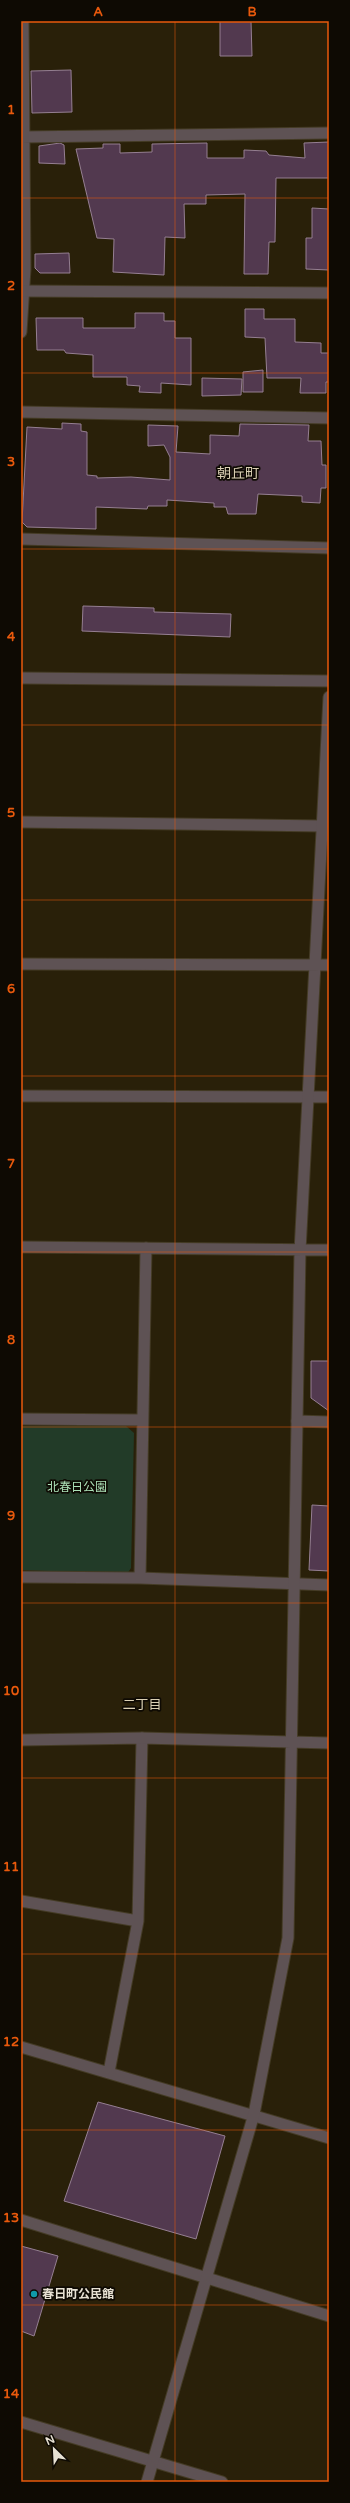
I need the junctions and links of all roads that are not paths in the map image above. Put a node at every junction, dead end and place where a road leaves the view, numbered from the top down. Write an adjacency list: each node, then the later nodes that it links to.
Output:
1 (24, 21): 3 (street)
2 (329, 133): 3 (street)
3 (22, 137): 4 (street)
4 (22, 291): 5 (street); 6 (street)
5 (329, 293)
6 (21, 332)
7 (21, 412): 8 (street)
8 (329, 418)
9 (21, 539): 10 (street)
10 (329, 548)
11 (21, 678): 12 (street)
12 (329, 681)
13 (329, 697): 14 (street)
14 (327, 770): 16 (street)
15 (21, 822): 16 (street)
16 (322, 826): 18 (street)
17 (21, 964): 18 (street)
18 (315, 965): 19 (street); 21 (street)
19 (329, 965)
20 (21, 1096): 21 (street)
21 (308, 1097): 22 (street); 26 (street)
22 (329, 1097)
23 (21, 1248): 24 (street)
24 (146, 1248): 26 (street); 28 (street)
25 (329, 1250): 26 (street)
26 (300, 1251): 29 (street)
27 (21, 1419): 28 (street)
28 (141, 1420): 32 (street)
29 (297, 1421): 30 (street); 33 (street)
30 (329, 1422)
31 (21, 1577): 32 (street)
32 (140, 1578): 33 (street)
33 (293, 1583): 34 (street); 37 (street)
34 (329, 1585)
35 (142, 1738): 36 (street); 37 (street); 40 (street)
36 (21, 1740)
37 (291, 1742): 38 (street); 43 (street)
38 (329, 1743)
39 (21, 1901): 40 (street)
40 (138, 1921): 42 (street)
41 (21, 2047): 42 (street)
42 (109, 2072): 43 (street)
43 (254, 2114): 44 (street); 46 (street)
44 (329, 2138)
45 (21, 2220): 46 (street)
46 (207, 2278): 47 (street); 49 (street)
47 (329, 2316)
48 (21, 2422): 49 (street)
49 (154, 2462): 50 (street); 51 (street)
50 (147, 2482)
51 (222, 2482)

